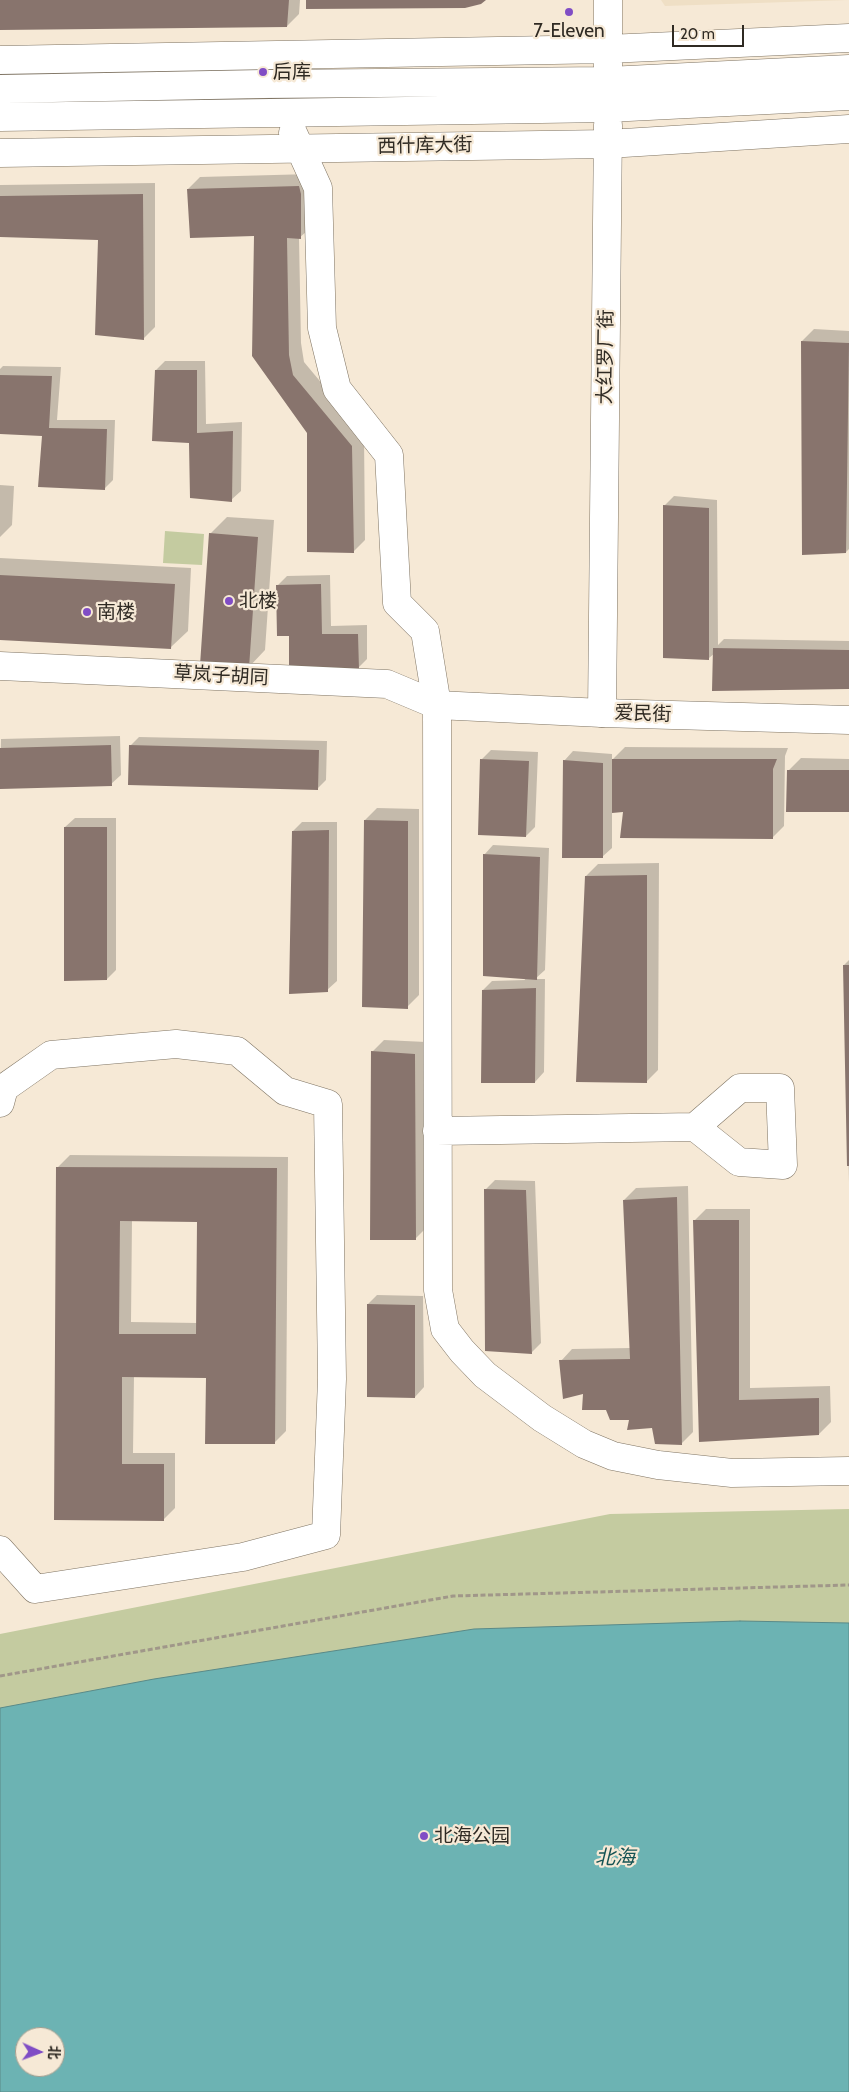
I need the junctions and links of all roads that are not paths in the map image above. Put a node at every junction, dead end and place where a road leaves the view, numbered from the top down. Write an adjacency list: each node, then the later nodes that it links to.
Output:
1 (608, 0): 3 (street, 大红罗厂街)
2 (849, 38): 3 (street)
3 (608, 49): 4 (street); 6 (street, 大红罗厂街)
4 (0, 60)
5 (849, 69): 6 (street)
6 (608, 81): 7 (street); 9 (street, 大红罗厂街)
7 (0, 89)
8 (849, 96): 9 (street, 西什库大街)
9 (608, 108): 10 (street, 西什库大街); 13 (street, 大红罗厂街)
10 (285, 113): 11 (street, 西什库大街); 14 (street)
11 (0, 117)
12 (849, 129): 13 (street, 西什库大街)
13 (608, 144): 14 (street, 西什库大街); 18 (street, 大红罗厂街)
14 (300, 148): 15 (street, 西什库大街); 17 (street)
15 (0, 153)
16 (0, 666): 17 (street, 草岚子胡同)
17 (437, 705): 18 (street, 爱民街); 22 (street)
18 (602, 713): 19 (street, 爱民街)
19 (849, 720)
20 (0, 1102): 24 (street)
21 (695, 1127): 22 (street)
22 (437, 1131): 23 (street)
23 (849, 1470)
24 (0, 1550)

